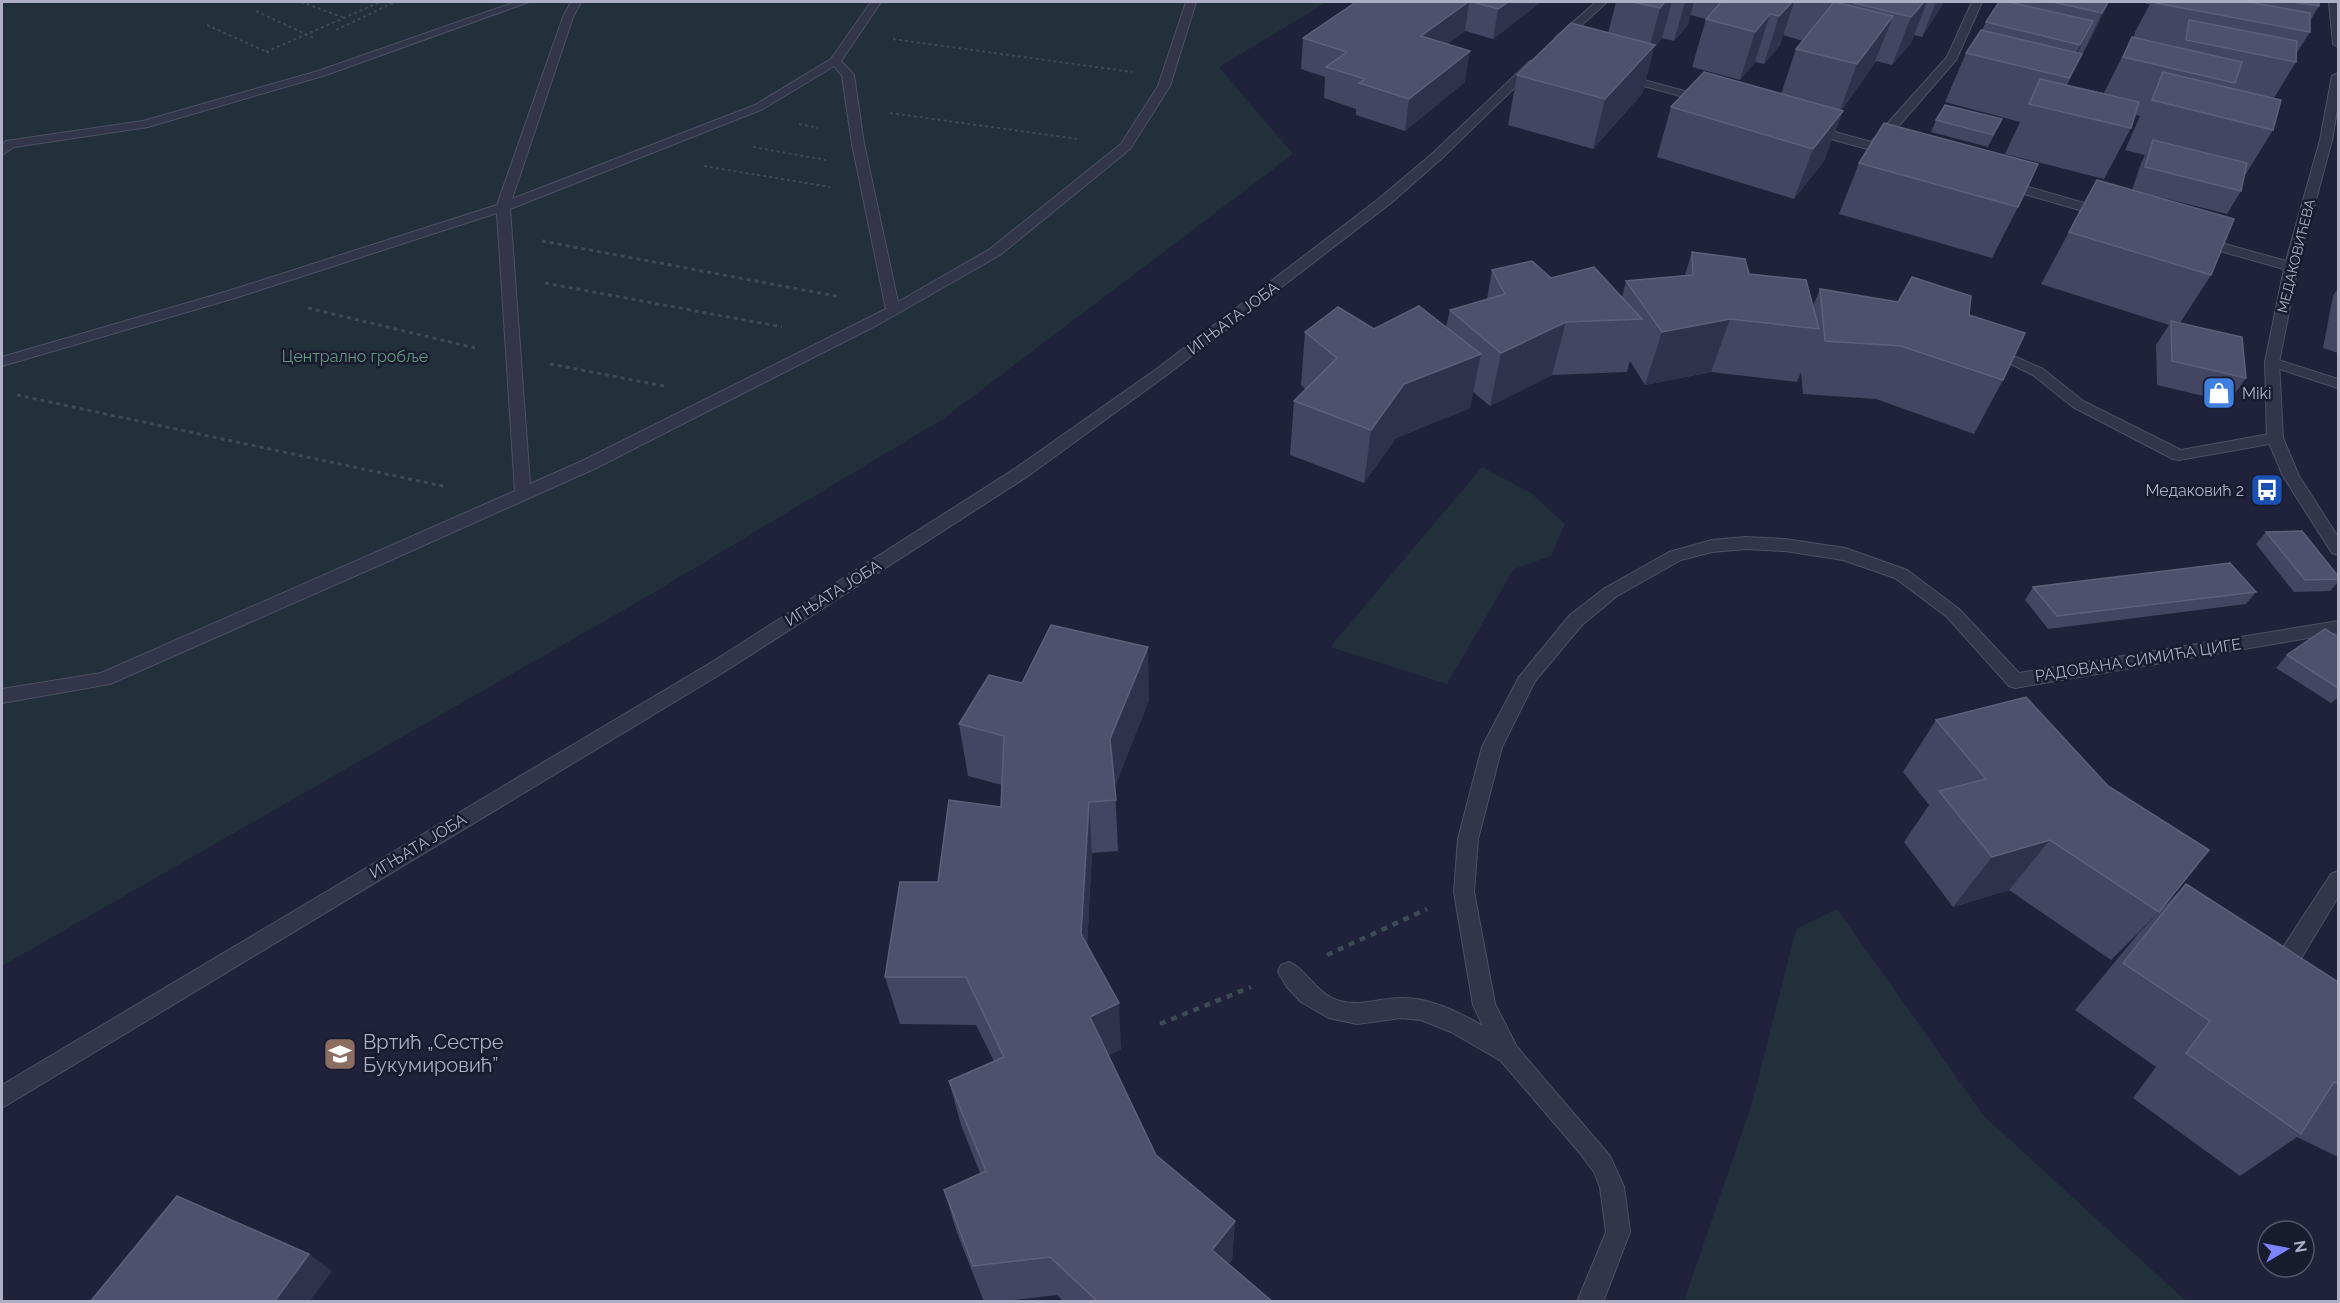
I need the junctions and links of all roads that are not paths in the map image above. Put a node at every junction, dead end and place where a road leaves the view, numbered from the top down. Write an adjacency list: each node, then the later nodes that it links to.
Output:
1 (524, 2): 15 (street)
2 (576, 2): 18 (street)
3 (876, 2): 9 (street)
4 (1191, 2): 22 (street)
5 (1602, 2): 38 (street, ИГЊАТА ЈОБА)
6 (1977, 2): 14 (street)
7 (2334, 2): 8 (street)
8 (2338, 44)
9 (834, 61): 18 (street); 22 (street)
10 (1611, 74): 12 (street)
11 (2338, 76): 21 (street, МЕДАКОВИЋЕВА)
12 (1714, 102)
13 (1794, 125): 14 (street)
14 (1874, 147): 16 (street)
15 (2, 151)
16 (1908, 157)
17 (1988, 180): 19 (street)
18 (503, 207): 24 (street); 28 (street)
19 (2125, 219)
20 (2182, 235): 21 (street)
21 (2291, 267): 25 (street, МЕДАКОВИЋЕВА)
22 (893, 308): 28 (street)
23 (2016, 361): 27 (street)
24 (2, 362)
25 (2272, 362): 26 (street); 27 (street, МЕДАКОВИЋЕВА)
26 (2338, 384)
27 (2275, 438): 29 (street)
28 (516, 497): 33 (street)
29 (2338, 549)
30 (2338, 627): 31 (street, РАДОВАНА СИМИЋА ЦИГЕ)
31 (2314, 631): 32 (street); 37 (street, РАДОВАНА СИМИЋА ЦИГЕ)
32 (2338, 646)
33 (2, 696)
34 (2338, 880): 35 (street)
35 (2292, 953)
36 (1289, 972): 37 (street, РАДОВАНА СИМИЋА ЦИГЕ)
37 (1509, 1054): 39 (street, РАДОВАНА СИМИЋА ЦИГЕ)
38 (2, 1097)
39 (1590, 1302)

